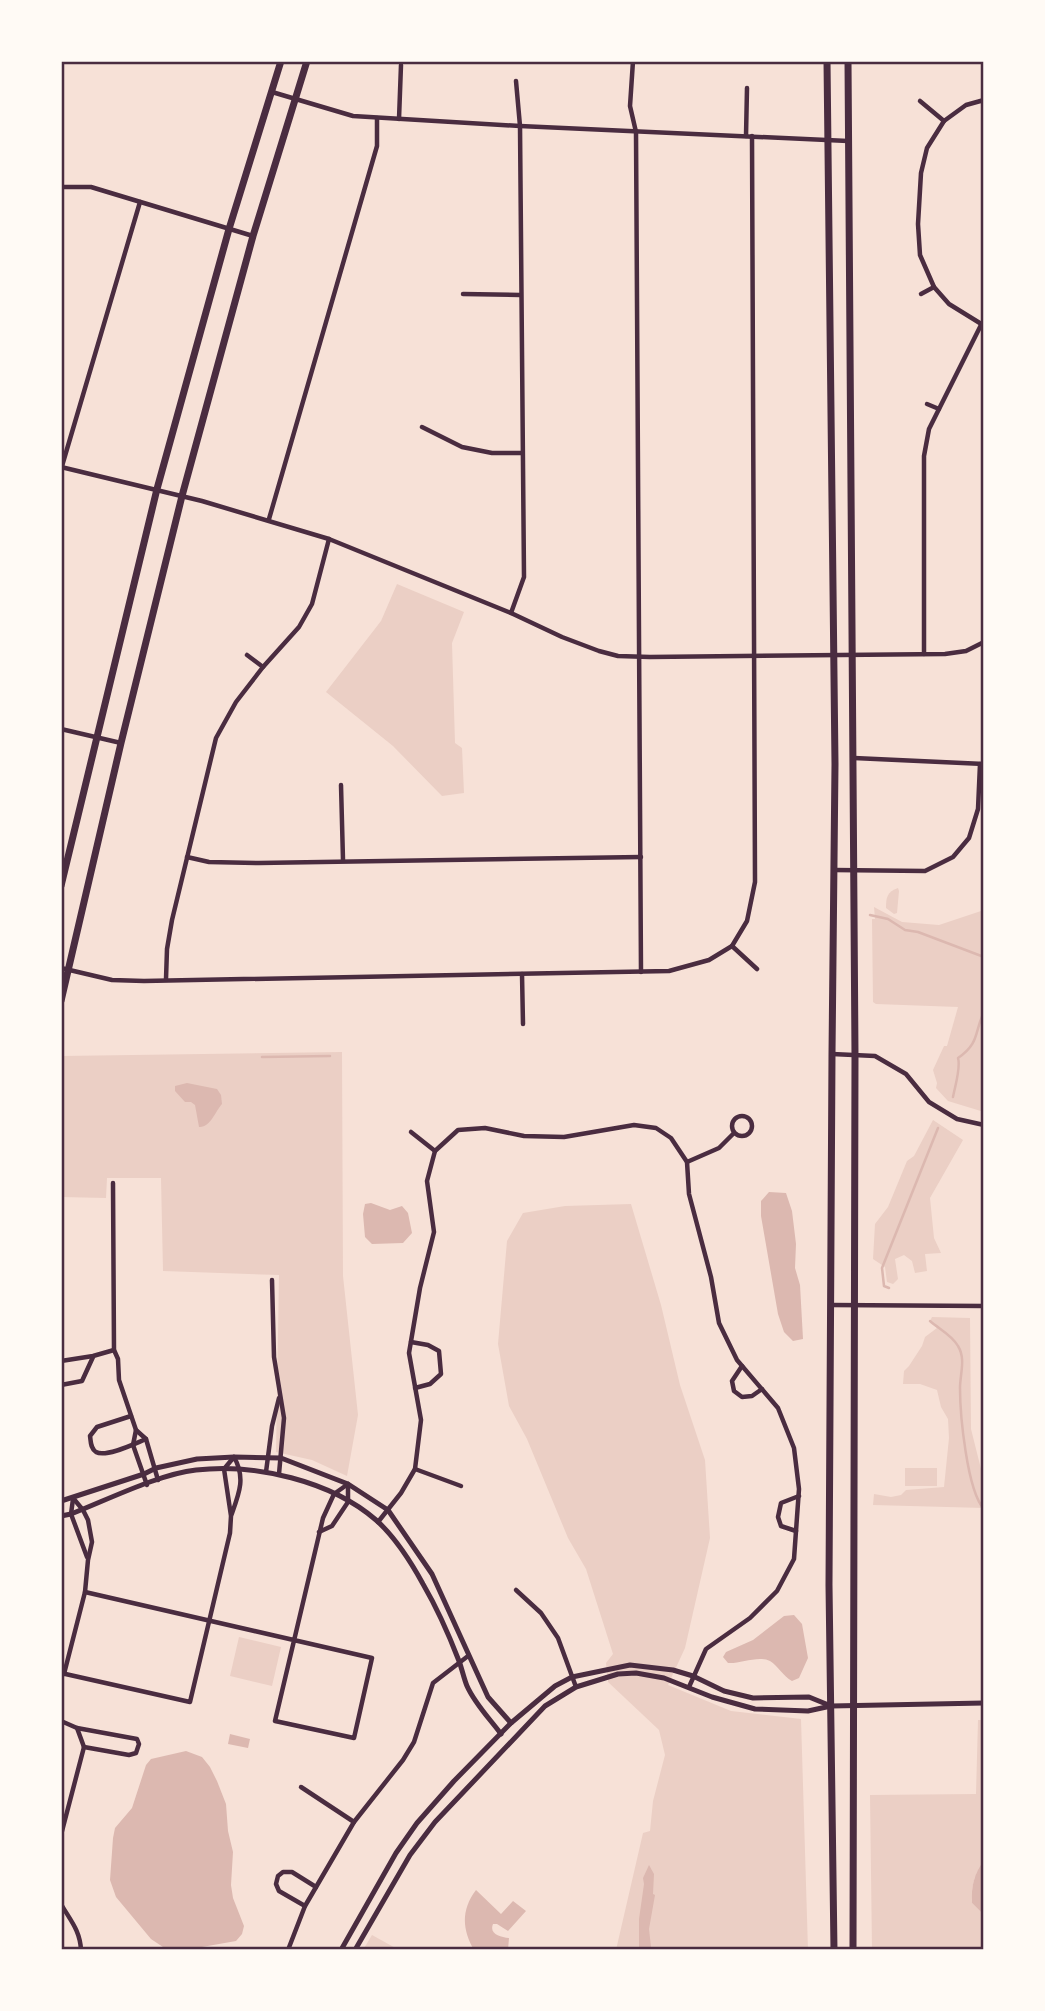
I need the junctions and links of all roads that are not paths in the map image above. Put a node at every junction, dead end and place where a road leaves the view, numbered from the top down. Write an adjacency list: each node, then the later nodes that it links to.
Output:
1 (281, 61): 9 (main road)
2 (307, 61): 10 (main road)
3 (633, 61): 17 (street)
4 (827, 61): 19 (main road)
5 (848, 61): 20 (main road)
6 (401, 65): 14 (street)
7 (516, 81): 16 (street)
8 (747, 88): 18 (street)
9 (272, 92): 10 (street); 23 (main road)
10 (295, 99): 13 (street); 24 (main road)
11 (984, 100): 15 (street)
12 (920, 101): 15 (street)
13 (377, 118): 14 (street); 37 (street)
14 (399, 119): 16 (street)
15 (944, 121): 25 (street)
16 (520, 126): 17 (street); 27 (street)
17 (636, 132): 18 (street); 45 (street)
18 (749, 136): 19 (street); 46 (street)
19 (829, 141): 20 (street); 43 (main road)
20 (849, 141): 44 (main road)
21 (61, 187): 22 (street)
22 (139, 202): 23 (street); 34 (street)
23 (229, 229): 24 (street); 35 (main road)
24 (253, 236): 36 (main road)
25 (934, 287): 28 (street); 29 (street)
26 (463, 294): 27 (street)
27 (520, 295): 33 (street)
28 (921, 295)
29 (982, 325): 31 (street)
30 (927, 404): 31 (street)
31 (939, 409): 41 (street)
32 (422, 428): 33 (street)
33 (522, 453): 39 (street)
34 (61, 467): 35 (street)
35 (157, 489): 36 (street); 49 (main road)
36 (182, 496): 37 (street); 50 (main road)
37 (268, 519): 38 (street)
38 (329, 539): 39 (street); 47 (street)
39 (511, 612): 45 (street)
40 (984, 642): 41 (street)
41 (924, 653): 44 (street)
42 (247, 655): 47 (street)
43 (834, 655): 44 (street); 46 (street); 57 (main road)
44 (852, 655): 51 (main road)
45 (640, 656): 46 (street); 55 (street)
46 (754, 657): 60 (street)
47 (263, 667): 54 (street)
48 (61, 729): 49 (street)
49 (97, 738): 50 (street); 59 (main road)
50 (121, 743): 61 (main road)
51 (854, 758): 52 (street); 58 (main road)
52 (982, 764): 58 (street)
53 (341, 785): 56 (street)
54 (187, 857): 56 (street); 65 (street)
55 (641, 857): 56 (street); 63 (street)
56 (343, 860)
57 (834, 870): 58 (street); 68 (main road)
58 (855, 870): 69 (main road)
59 (61, 886)
60 (732, 946): 62 (street); 63 (street)
61 (65, 969): 65 (street); 66 (main road)
62 (757, 969)
63 (641, 972): 64 (street)
64 (522, 974): 65 (street); 67 (street)
65 (166, 979)
66 (61, 1001)
67 (523, 1024)
68 (832, 1054): 69 (street); 77 (main road)
69 (855, 1055): 70 (street); 78 (main road)
70 (984, 1125)
71 (411, 1132): 73 (street)
72 (734, 1133): 72 (street); 74 (street)
73 (435, 1151): 74 (street); 80 (street)
74 (687, 1162): 84 (street)
75 (113, 1182): 81 (street)
76 (272, 1280): 88 (street)
77 (831, 1305): 78 (street); 134 (main road)
78 (855, 1305): 79 (street); 133 (main road)
79 (984, 1306)
80 (411, 1342): 86 (street); 86 (street)
81 (114, 1350): 82 (street); 89 (street)
82 (93, 1356): 83 (street); 85 (street)
83 (61, 1360)
84 (742, 1366): 87 (street); 87 (street)
85 (61, 1385)
86 (415, 1388): 98 (street)
87 (762, 1389): 108 (street)
88 (280, 1397): 94 (street); 95 (street)
89 (131, 1416): 90 (street); 92 (street)
90 (136, 1430): 91 (street); 92 (street)
91 (146, 1438): 92 (street); 96 (street)
92 (133, 1445): 101 (street)
93 (234, 1457): 94 (street); 96 (street); 97 (street); 99 (street)
94 (268, 1457): 95 (street); 100 (street)
95 (281, 1458): 102 (street); 104 (street)
96 (156, 1468): 101 (street); 103 (street)
97 (224, 1469): 99 (street); 103 (street); 116 (street)
98 (415, 1469): 106 (street); 113 (street)
99 (241, 1470): 100 (street); 116 (street)
100 (266, 1472): 102 (street)
101 (144, 1474): 105 (street); 109 (street)
102 (279, 1474): 107 (street)
103 (158, 1480): 105 (street)
104 (348, 1484): 107 (street); 111 (street); 113 (street)
105 (147, 1485): 112 (street)
106 (461, 1486)
107 (334, 1494): 111 (street); 119 (street)
108 (799, 1496): 118 (street); 118 (street)
109 (73, 1498): 110 (street); 112 (street); 114 (street)
110 (61, 1501)
111 (348, 1502): 117 (street); 119 (street)
112 (83, 1510): 114 (street); 120 (street)
113 (388, 1510): 117 (street); 125 (street)
114 (71, 1514): 115 (street); 120 (street)
115 (61, 1516)
116 (232, 1516): 123 (street)
117 (378, 1522): 126 (street)
118 (796, 1531): 128 (street)
119 (319, 1532): 124 (street)
120 (88, 1560): 122 (street)
121 (516, 1590): 129 (street)
122 (85, 1592): 123 (street); 127 (street)
123 (209, 1621): 124 (street); 127 (street)
124 (294, 1639): 124 (street)
125 (468, 1656): 126 (street); 136 (street)
126 (460, 1663): 138 (street); 141 (street)
127 (62, 1673)
128 (693, 1675): 129 (street); 131 (street); 134 (street)
129 (572, 1677): 130 (street); 136 (street)
130 (576, 1687): 131 (street); 149 (street)
131 (689, 1687): 134 (street)
132 (984, 1703): 133 (street)
133 (853, 1705): 134 (street); 151 (main road)
134 (831, 1706): 150 (main road)
135 (61, 1721): 137 (street)
136 (511, 1723): 138 (street)
137 (77, 1728): 139 (street); 139 (street)
138 (501, 1734): 148 (street)
139 (84, 1747): 142 (street)
140 (301, 1787): 141 (street)
141 (354, 1822): 143 (street)
142 (61, 1835)
143 (316, 1887): 145 (street); 145 (street)
144 (61, 1904): 146 (street)
145 (305, 1906): 147 (street)
146 (81, 1950)
147 (288, 1950)
148 (341, 1950)
149 (355, 1950)
150 (834, 1950)
151 (853, 1950)

